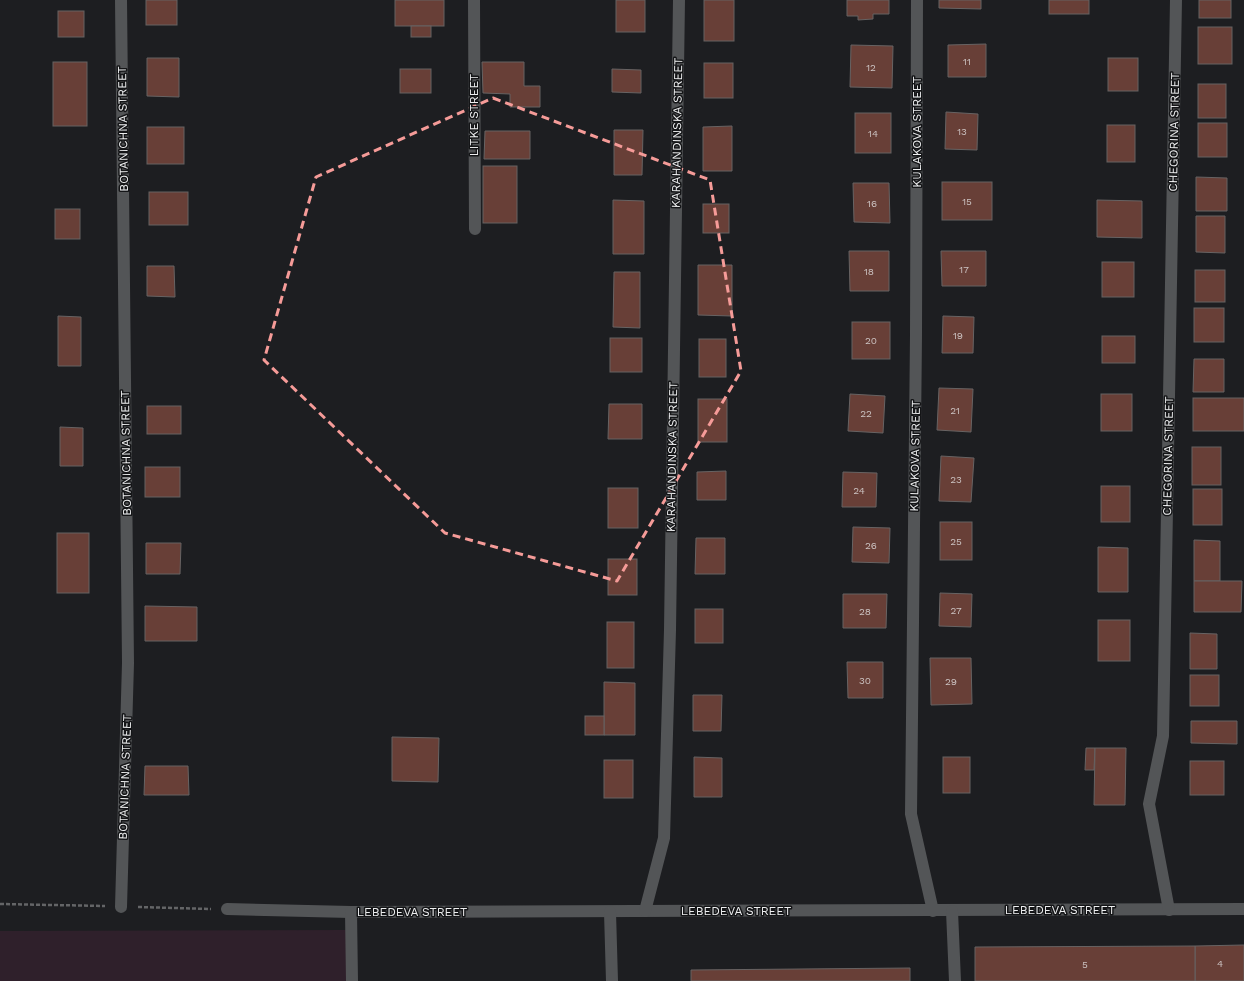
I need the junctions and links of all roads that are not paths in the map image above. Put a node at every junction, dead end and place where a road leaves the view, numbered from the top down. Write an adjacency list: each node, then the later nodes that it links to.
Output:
1 (121, 0): 7 (street, BOTANICHNA STREET)
2 (474, 0): 6 (street, LITKE STREET)
3 (679, 0): 15 (street, KARAHANDINSKA STREET)
4 (917, 0): 10 (street, KULAKOVA STREET)
5 (1176, 0): 11 (street, CHEGORINA STREET)
6 (475, 229)
7 (121, 907)
8 (227, 909): 13 (street, LEBEDEVA STREET)
9 (1244, 909): 11 (street, LEBEDEVA STREET)
10 (933, 910): 12 (street, LEBEDEVA STREET); 15 (street, LEBEDEVA STREET)
11 (1169, 910): 12 (street, LEBEDEVA STREET)
12 (952, 911): 18 (street)
13 (351, 912): 14 (street, LEBEDEVA STREET); 16 (street)
14 (610, 912): 15 (street, LEBEDEVA STREET); 17 (street)
15 (645, 912)
16 (352, 981)
17 (612, 981)
18 (955, 981)

